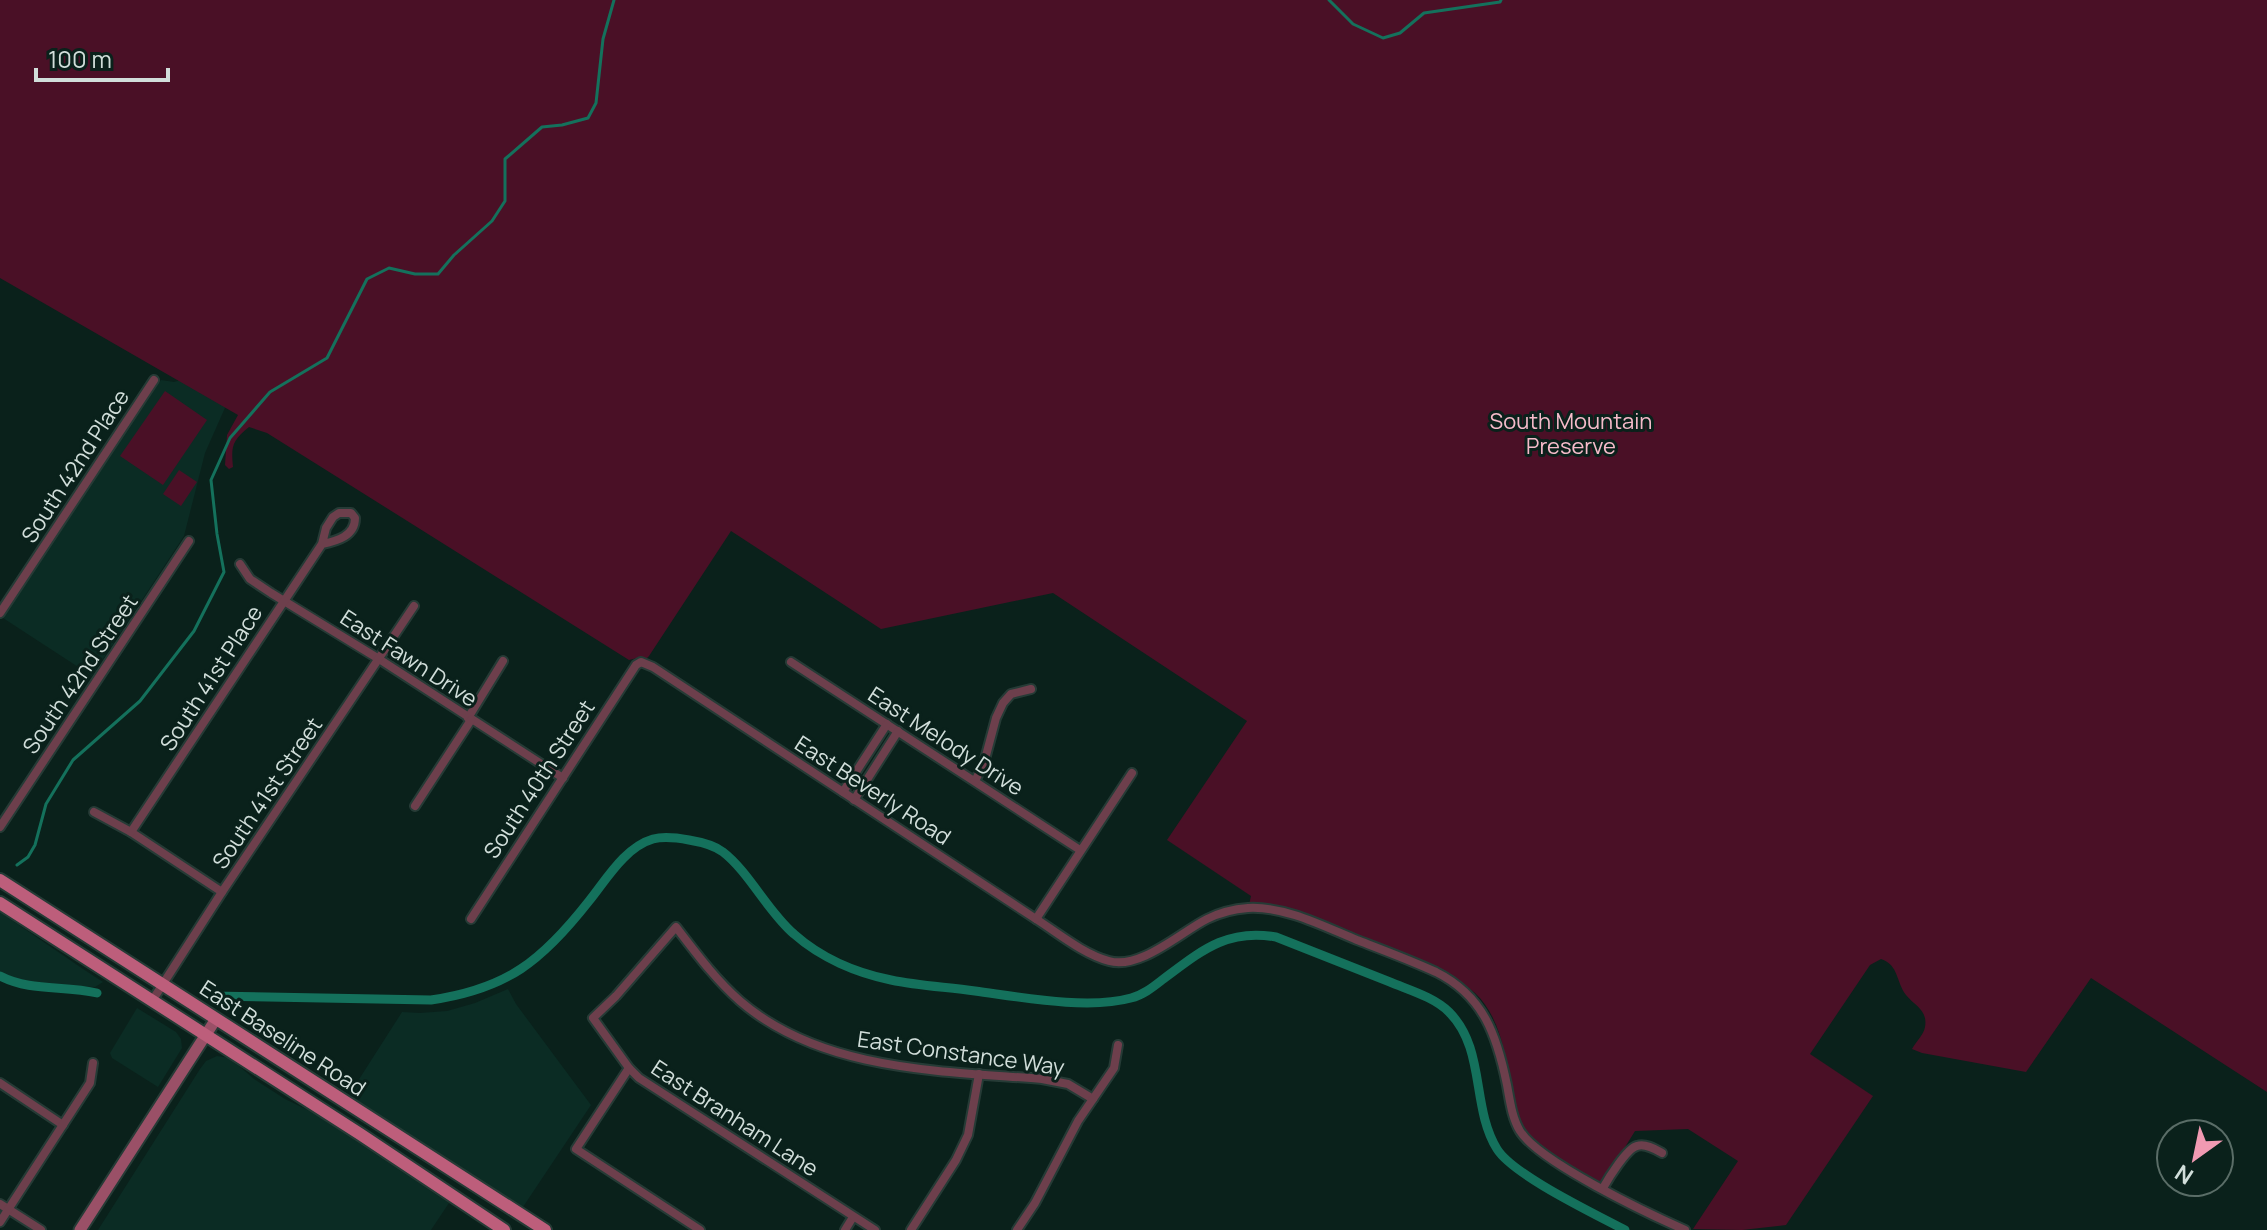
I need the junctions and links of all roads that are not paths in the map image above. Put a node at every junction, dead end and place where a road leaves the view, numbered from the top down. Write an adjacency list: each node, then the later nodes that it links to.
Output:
1 (154, 380): 7 (street, South 42nd Place)
2 (189, 541): 23 (street, South 42nd Street)
3 (322, 544): 3 (street, South 41st Place); 5 (street, South 41st Place)
4 (240, 564): 5 (street, East Fawn Drive)
5 (284, 601): 8 (street, East Fawn Drive); 24 (street, South 41st Place)
6 (414, 606): 8 (street, South 41st Street)
7 (0, 613)
8 (379, 659): 13 (street, East Fawn Drive); 27 (street, South 41st Street)
9 (503, 661): 13 (street)
10 (641, 662): 17 (street, South 40th Street); 19 (street, East Beverly Road)
11 (791, 662): 14 (street, East Melody Drive)
12 (1031, 689): 18 (street)
13 (470, 719): 17 (street, East Fawn Drive); 21 (street)
14 (887, 724): 15 (street, East Melody Drive); 19 (street)
15 (898, 731): 18 (street, East Melody Drive); 20 (street)
16 (1132, 773): 25 (street)
17 (563, 778): 29 (street, South 40th Street)
18 (975, 781): 25 (street, East Melody Drive)
19 (843, 792): 20 (street, East Beverly Road)
20 (854, 800): 30 (street, East Beverly Road)
21 (415, 806)
22 (94, 812): 24 (street)
23 (0, 827)
24 (131, 832): 27 (street)
25 (1080, 850): 30 (street)
26 (0, 880): 32 (main road, East Baseline Road)
27 (222, 892): 32 (street, South 41st Street)
28 (0, 903): 33 (main road, East Baseline Road)
29 (471, 919)
30 (1036, 919): 46 (street, East Beverly Road)
31 (676, 927): 38 (street, East Branham Lane); 39 (street, East Constance Way)
32 (162, 985): 33 (street, South 41st Street); 34 (main road, East Baseline Road)
33 (152, 1001): 35 (main road, East Baseline Road)
34 (216, 1019): 35 (main road); 42 (main road, East Baseline Road)
35 (206, 1035): 44 (main road, East Baseline Road); 51 (main road)
36 (1118, 1045): 41 (street)
37 (93, 1063): 43 (street)
38 (629, 1068): 48 (street, East Branham Lane); 54 (street)
39 (979, 1074): 41 (street, East Constance Way); 57 (street)
40 (0, 1083): 43 (street)
41 (1093, 1099): 58 (street)
42 (371, 1118): 44 (main road); 53 (main road, East Baseline Road)
43 (63, 1125): 47 (street)
44 (360, 1134): 52 (main road, East Baseline Road)
45 (1662, 1153): 46 (street)
46 (1603, 1188): 59 (street, East Beverly Road)
47 (4, 1207): 49 (street); 50 (street)
48 (853, 1217): 55 (street); 56 (street, East Branham Lane)
49 (0, 1222)
50 (41, 1230)
51 (80, 1230)
52 (504, 1230)
53 (545, 1230)
54 (700, 1230)
55 (845, 1230)
56 (875, 1230)
57 (911, 1230)
58 (1017, 1230)
59 (1685, 1230)

